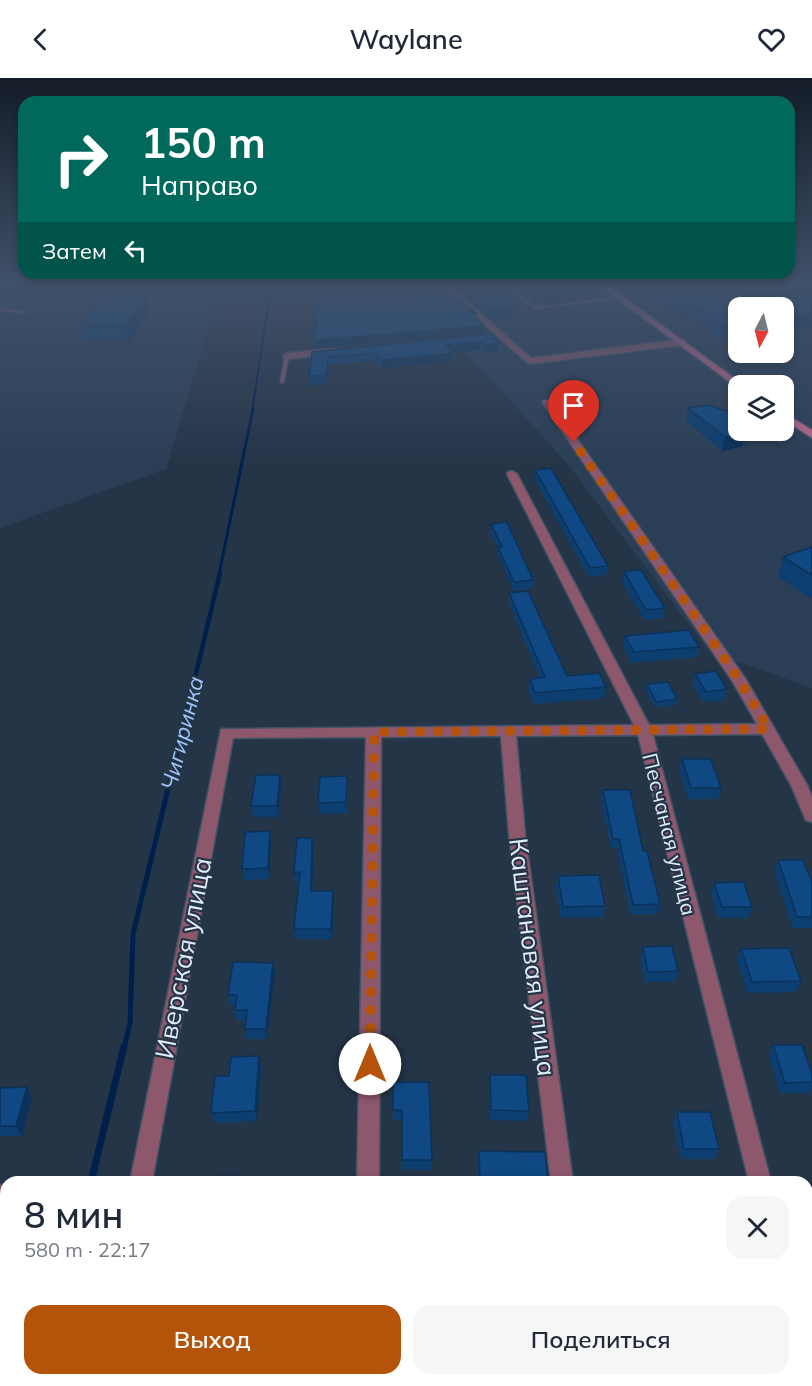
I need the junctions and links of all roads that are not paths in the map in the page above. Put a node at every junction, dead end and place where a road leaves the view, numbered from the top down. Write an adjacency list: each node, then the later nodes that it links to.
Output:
1 (507, 343): 2 (street)
2 (674, 343)
3 (683, 343): 6 (street)
4 (346, 351): 5 (street)
5 (287, 356): 7 (lane)
6 (728, 376)
7 (282, 382)
8 (547, 402): 12 (street)
9 (794, 423): 10 (street)
10 (812, 435)
11 (512, 474): 13 (street, Песчаная улица)
12 (769, 729): 13 (street); 16 (street)
13 (644, 730): 15 (street); 20 (street, Песчаная улица)
14 (374, 732): 15 (street); 17 (street, Иверская улица); 18 (street)
15 (507, 732): 19 (street, Каштановая улица)
16 (812, 816)
17 (142, 1176)
18 (368, 1176)
19 (561, 1176)
20 (758, 1176)

